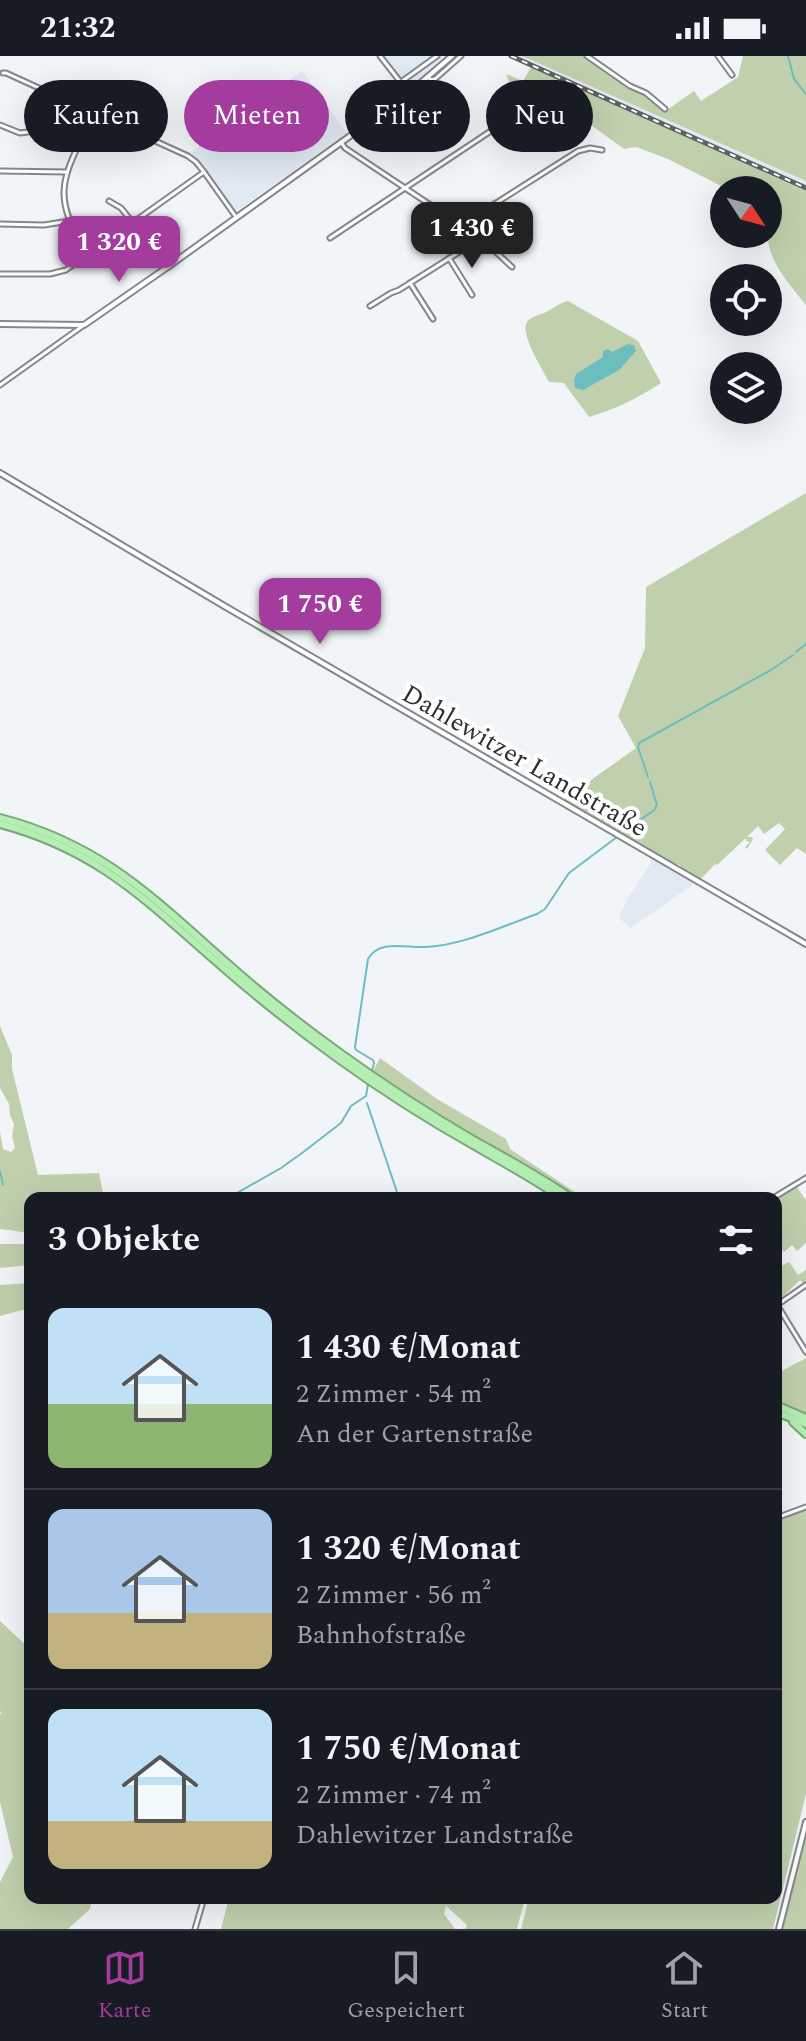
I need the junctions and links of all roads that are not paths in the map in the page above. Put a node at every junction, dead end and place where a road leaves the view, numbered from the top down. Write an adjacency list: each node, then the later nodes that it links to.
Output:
1 (380, 56): 12 (street)
2 (437, 56): 13 (street)
3 (452, 56): 11 (street)
4 (461, 56): 11 (street)
5 (587, 56): 8 (street)
6 (600, 56): 8 (street)
7 (718, 56): 10 (street)
8 (594, 60): 16 (street)
9 (3, 73): 15 (street)
10 (732, 75)
11 (427, 77): 14 (street)
12 (399, 80)
13 (404, 80)
14 (424, 80)
15 (24, 81)
16 (665, 109)
17 (0, 125): 18 (street)
18 (24, 132)
19 (486, 135): 28 (street)
20 (345, 139): 21 (street)
21 (341, 142): 28 (street); 30 (street)
22 (168, 147): 27 (street)
23 (602, 150): 34 (street)
24 (76, 152): 26 (street)
25 (0, 171): 26 (street)
26 (67, 172): 31 (street)
27 (204, 172): 30 (street); 32 (street)
28 (407, 188): 34 (street); 36 (street)
29 (109, 201): 32 (street)
30 (236, 217): 46 (street)
31 (69, 221): 33 (street); 37 (street)
32 (133, 223): 37 (street)
33 (0, 224)
34 (462, 225): 35 (street)
35 (478, 236): 38 (street); 39 (street)
36 (330, 238)
37 (89, 254): 40 (street)
38 (449, 258): 41 (street); 42 (street)
39 (512, 267)
40 (0, 274)
41 (410, 283): 43 (street); 44 (street)
42 (472, 295)
43 (370, 306)
44 (433, 319)
45 (0, 324): 46 (street)
46 (84, 325): 47 (street)
47 (0, 385)
48 (0, 473): 50 (street, Dahlewitzer Landstraße)
49 (0, 821): 51 (highway)
50 (806, 944)
51 (374, 1080): 53 (highway); 54 (highway)
52 (806, 1178): 55 (street)
53 (551, 1192)
54 (562, 1192)
55 (782, 1193)
56 (806, 1285): 57 (street)
57 (782, 1300)
58 (782, 1314): 59 (street)
59 (806, 1352)
60 (782, 1408): 62 (highway)
61 (784, 1416): 63 (highway); 64 (highway)
62 (806, 1418)
63 (806, 1424)
64 (806, 1434)
65 (806, 1507): 66 (street)
66 (782, 1516)
67 (806, 1822): 70 (street)
68 (202, 1904): 69 (street)
69 (195, 1929)
70 (779, 1929)

